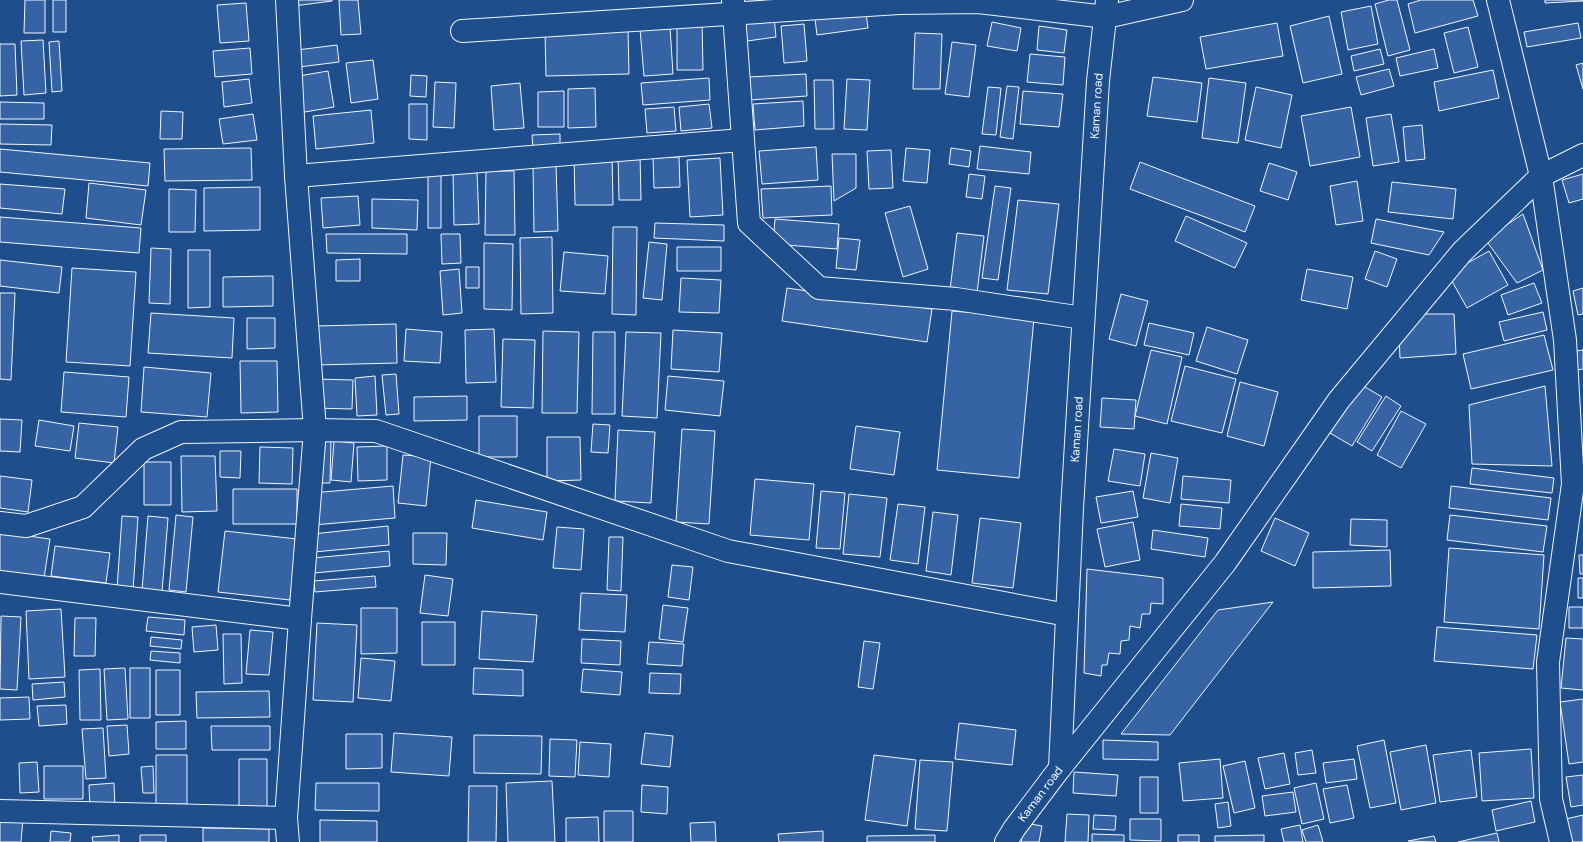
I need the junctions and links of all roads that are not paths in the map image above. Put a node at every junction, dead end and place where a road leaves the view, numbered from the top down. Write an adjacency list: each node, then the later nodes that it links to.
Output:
1 (287, 0): 9 (street)
2 (1182, 0): 5 (street)
3 (1498, 0): 10 (street)
4 (733, 7): 5 (street); 6 (street); 7 (street)
5 (1107, 9): 11 (street, Kaman road)
6 (462, 31)
7 (742, 140): 9 (street); 11 (street)
8 (1583, 155): 10 (street)
9 (296, 176): 13 (street)
10 (1541, 176): 12 (street); 18 (street)
11 (1083, 318): 16 (street, Kaman road)
12 (1575, 385): 23 (street)
13 (315, 430): 14 (street); 16 (street); 17 (street)
14 (0, 523)
15 (0, 582): 17 (street)
16 (1067, 615): 18 (street, Kaman road)
17 (300, 619): 20 (street)
18 (1060, 768): 22 (street, Kaman road)
19 (0, 811): 20 (street)
20 (286, 818): 21 (street)
21 (288, 842)
22 (1006, 842)
23 (1561, 842)

